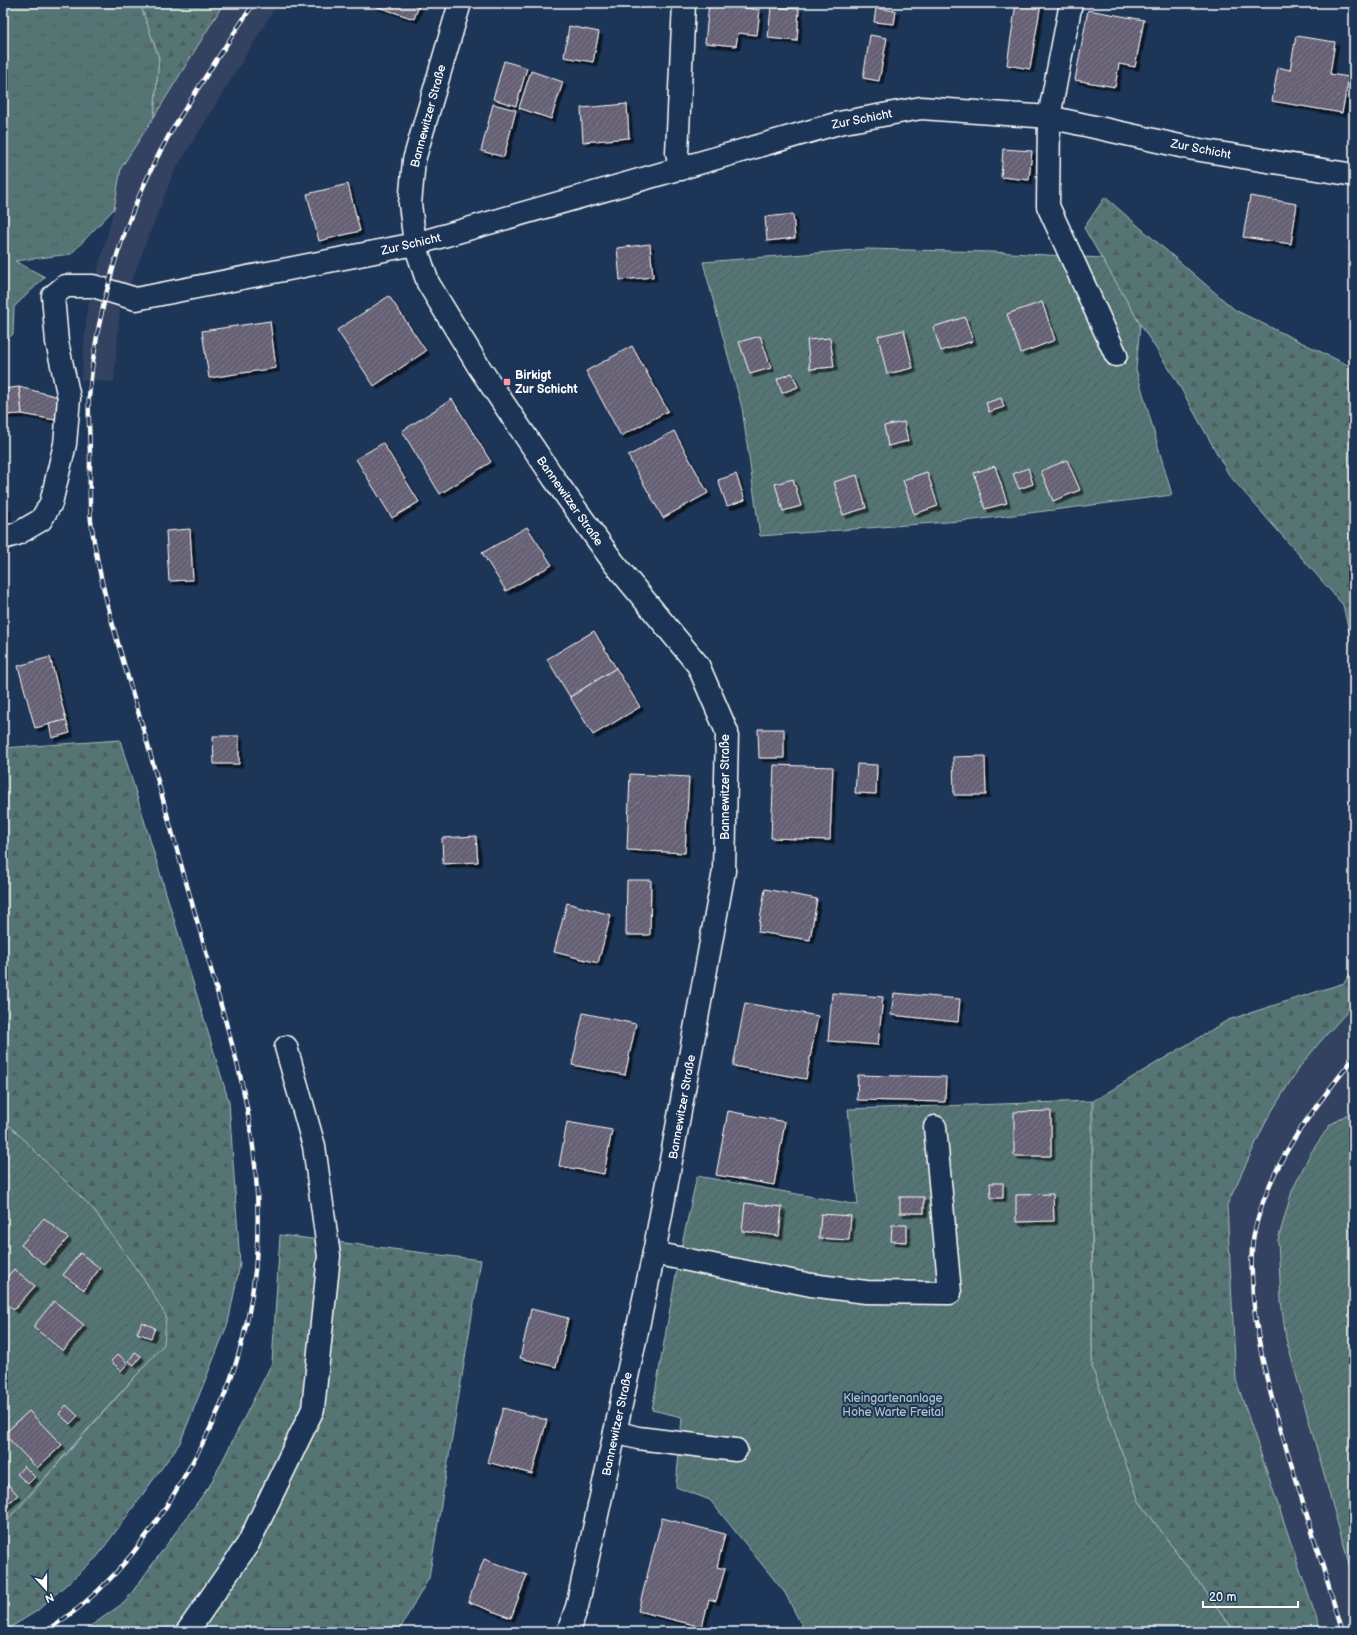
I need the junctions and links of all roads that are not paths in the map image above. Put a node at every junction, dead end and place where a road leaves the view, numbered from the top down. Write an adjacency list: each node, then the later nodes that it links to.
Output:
1 (460, 3): 7 (street, Bannewitzer Straße)
2 (684, 3): 5 (street)
3 (1071, 3): 4 (street)
4 (1049, 117): 5 (street, Zur Schicht); 6 (street, Zur Schicht); 8 (street)
5 (681, 169): 7 (street, Zur Schicht)
6 (1354, 175)
7 (415, 244): 9 (street, Zur Schicht); 12 (street, Bannewitzer Straße)
8 (1116, 354)
9 (3, 538)
10 (286, 1047): 15 (street)
11 (935, 1127): 12 (street)
12 (654, 1253): 13 (street, Bannewitzer Straße)
13 (615, 1432): 14 (street); 16 (street, Bannewitzer Straße)
14 (736, 1450)
15 (187, 1632)
16 (568, 1632)

